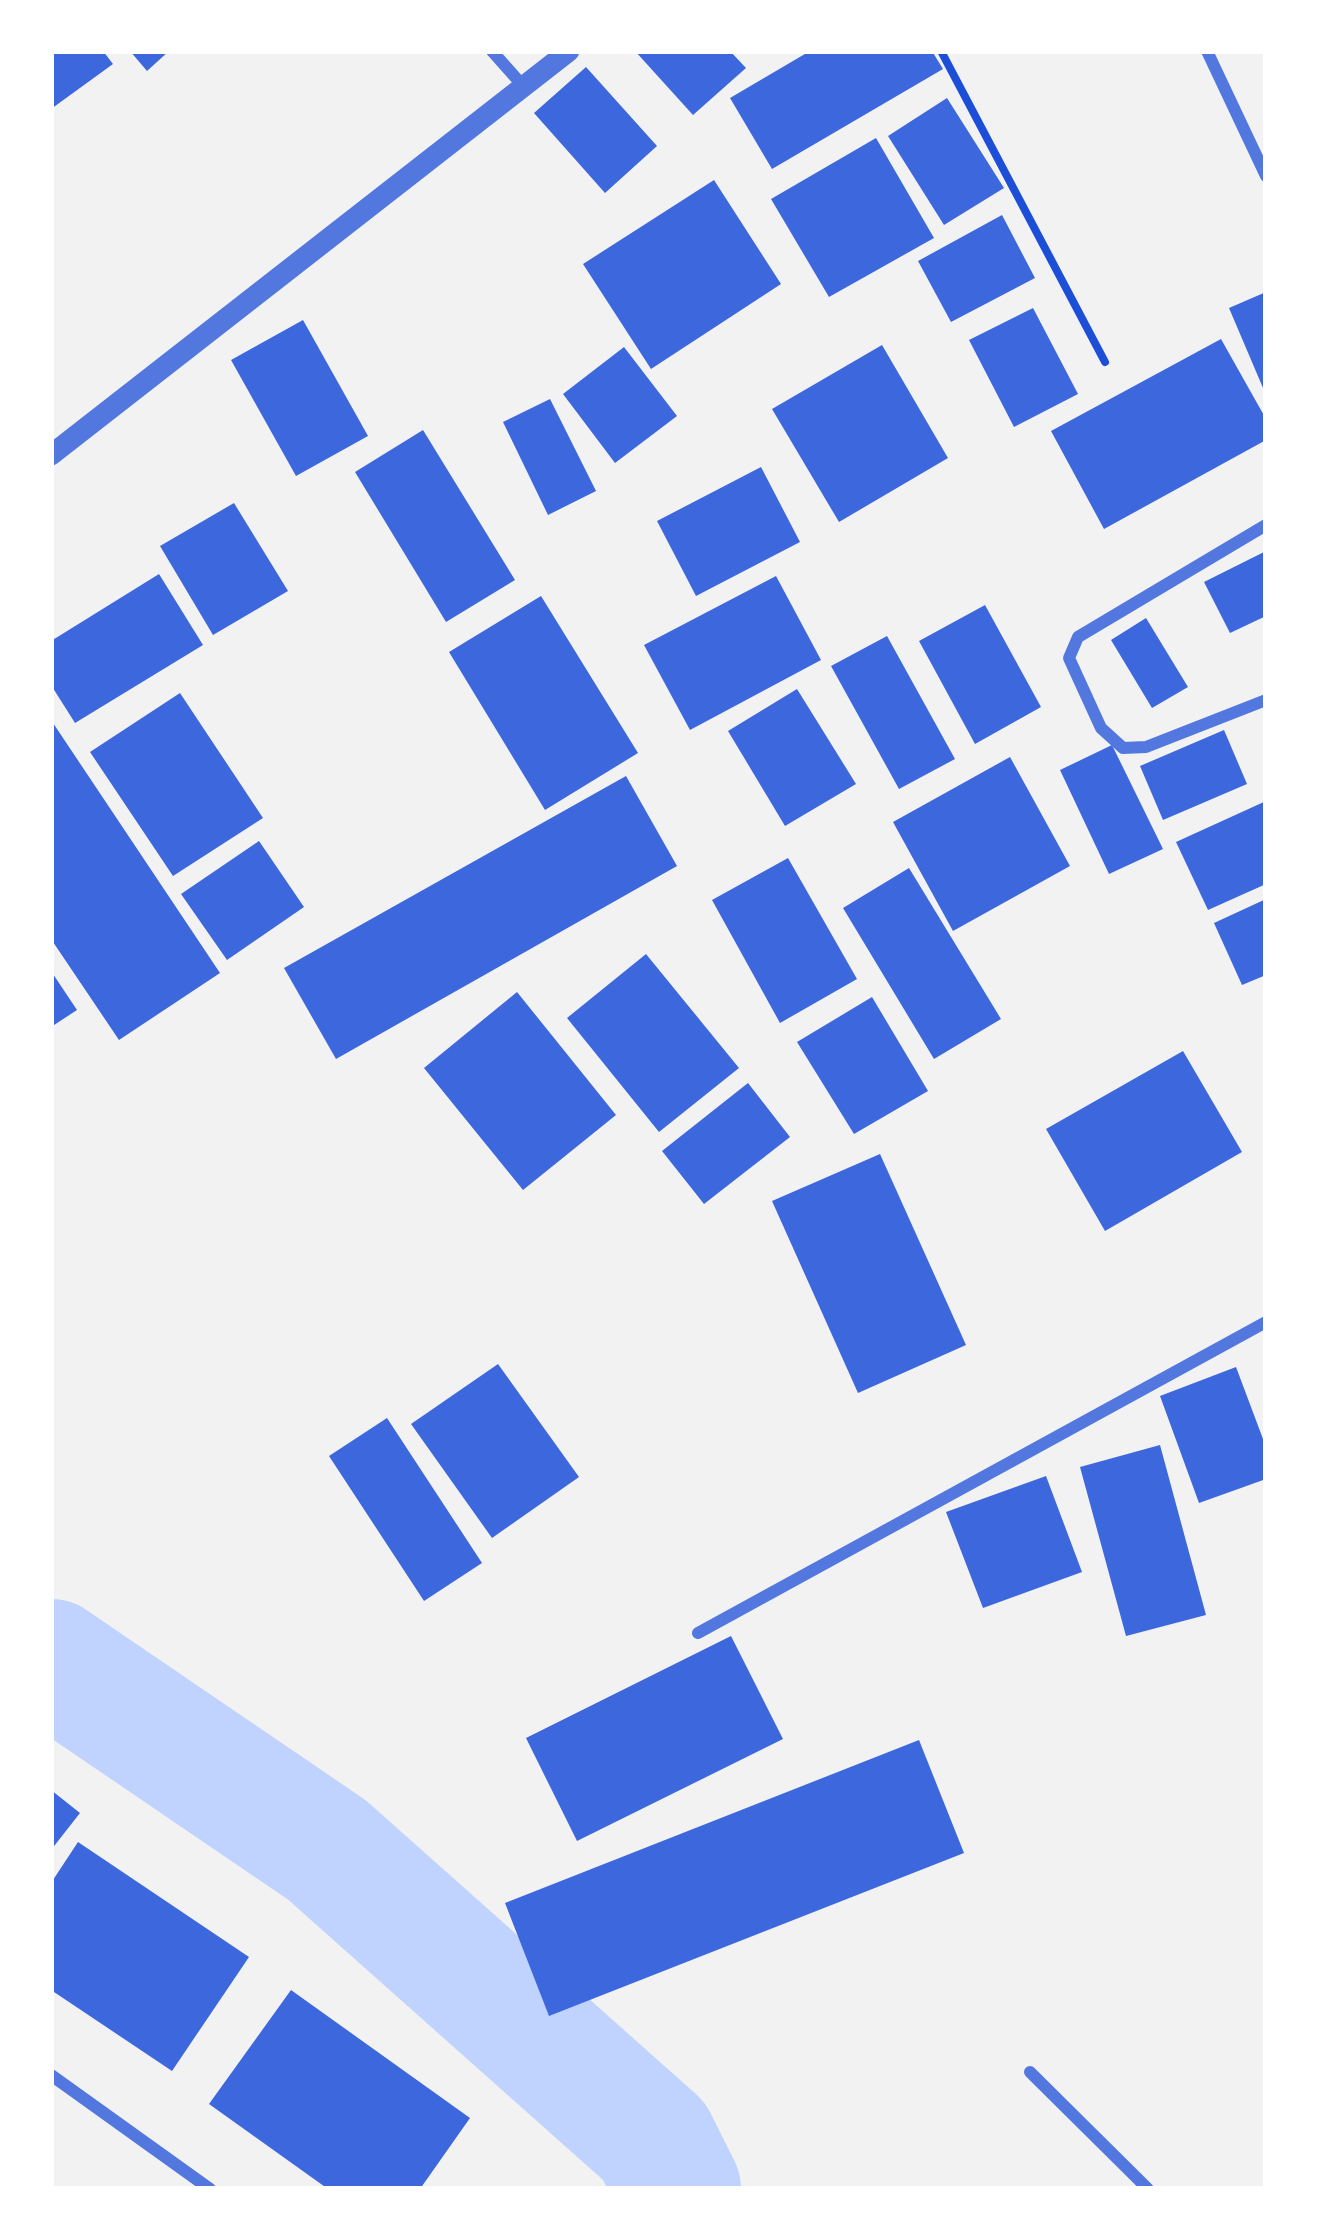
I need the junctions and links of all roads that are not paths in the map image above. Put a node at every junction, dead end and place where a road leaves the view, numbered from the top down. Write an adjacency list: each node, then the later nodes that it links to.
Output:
1 (492, 51): 4 (street)
2 (569, 51): 4 (street)
3 (1207, 51): 5 (street)
4 (524, 87): 6 (street)
5 (1266, 176)
6 (51, 455)
7 (1266, 525): 8 (street)
8 (1266, 700)
9 (1266, 1322): 10 (street)
10 (698, 1633)
11 (1030, 2072): 14 (street)
12 (51, 2075): 13 (street)
13 (210, 2189)
14 (1148, 2189)

